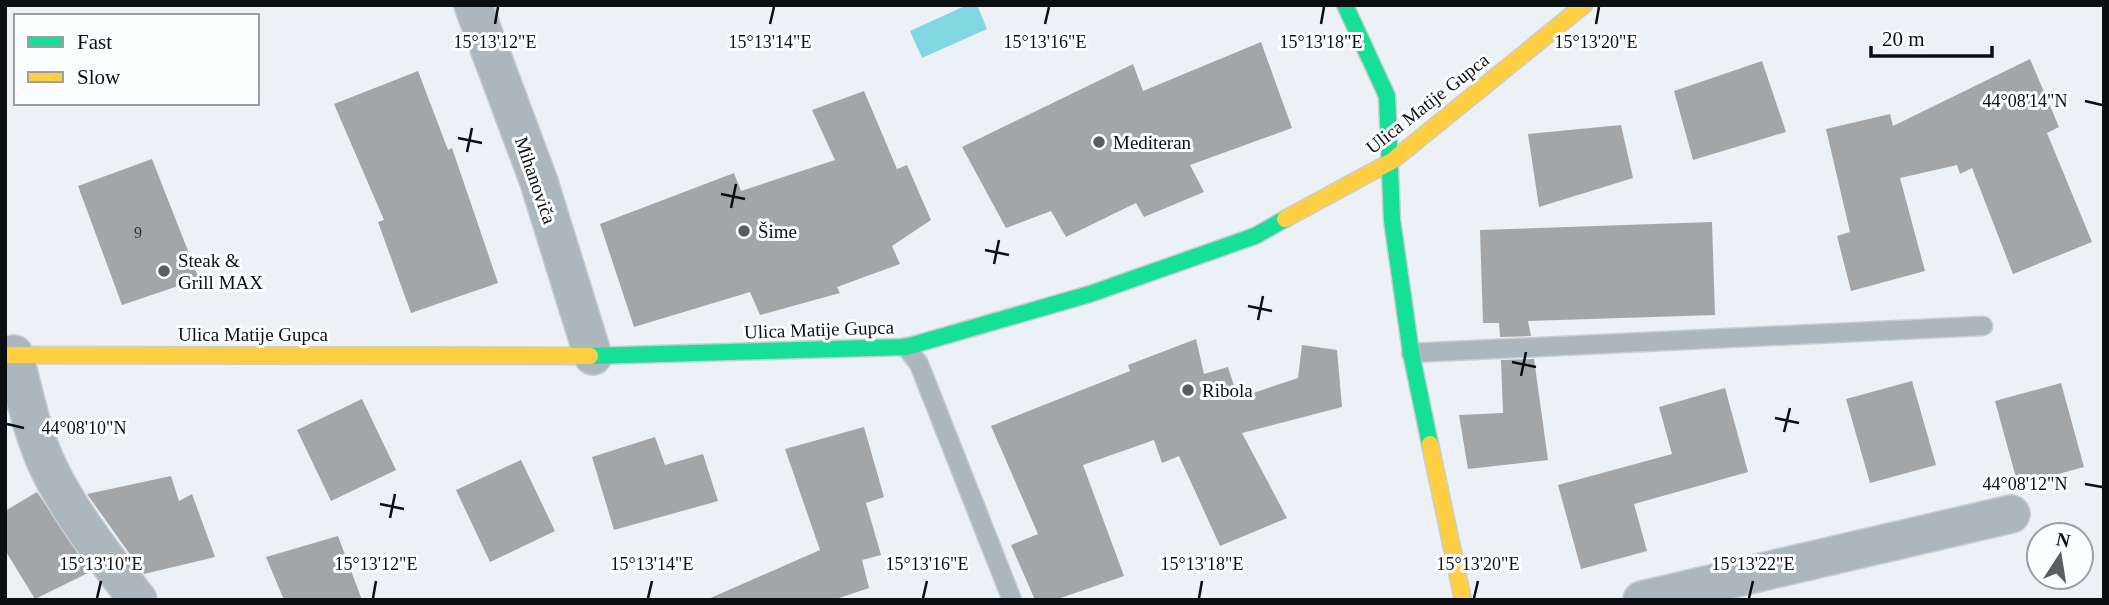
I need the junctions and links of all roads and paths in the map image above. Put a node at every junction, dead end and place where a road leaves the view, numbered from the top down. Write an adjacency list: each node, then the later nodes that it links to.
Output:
1 (473, 5): 9 (street, Mihanoviča)
2 (1345, 5): 4 (street)
3 (1584, 5): 4 (street, Ulica Matije Gupca)
4 (1392, 161): 6 (street, Ulica Matije Gupca); 7 (street)
5 (1983, 326): 7 (lane)
6 (906, 347): 9 (street, Ulica Matije Gupca); 12 (lane)
7 (1411, 353): 13 (street)
8 (10, 354): 9 (street, Ulica Matije Gupca); 11 (street)
9 (593, 356)
10 (2011, 514): 14 (street)
11 (138, 600)
12 (1012, 600)
13 (1463, 600)
14 (1642, 600)

